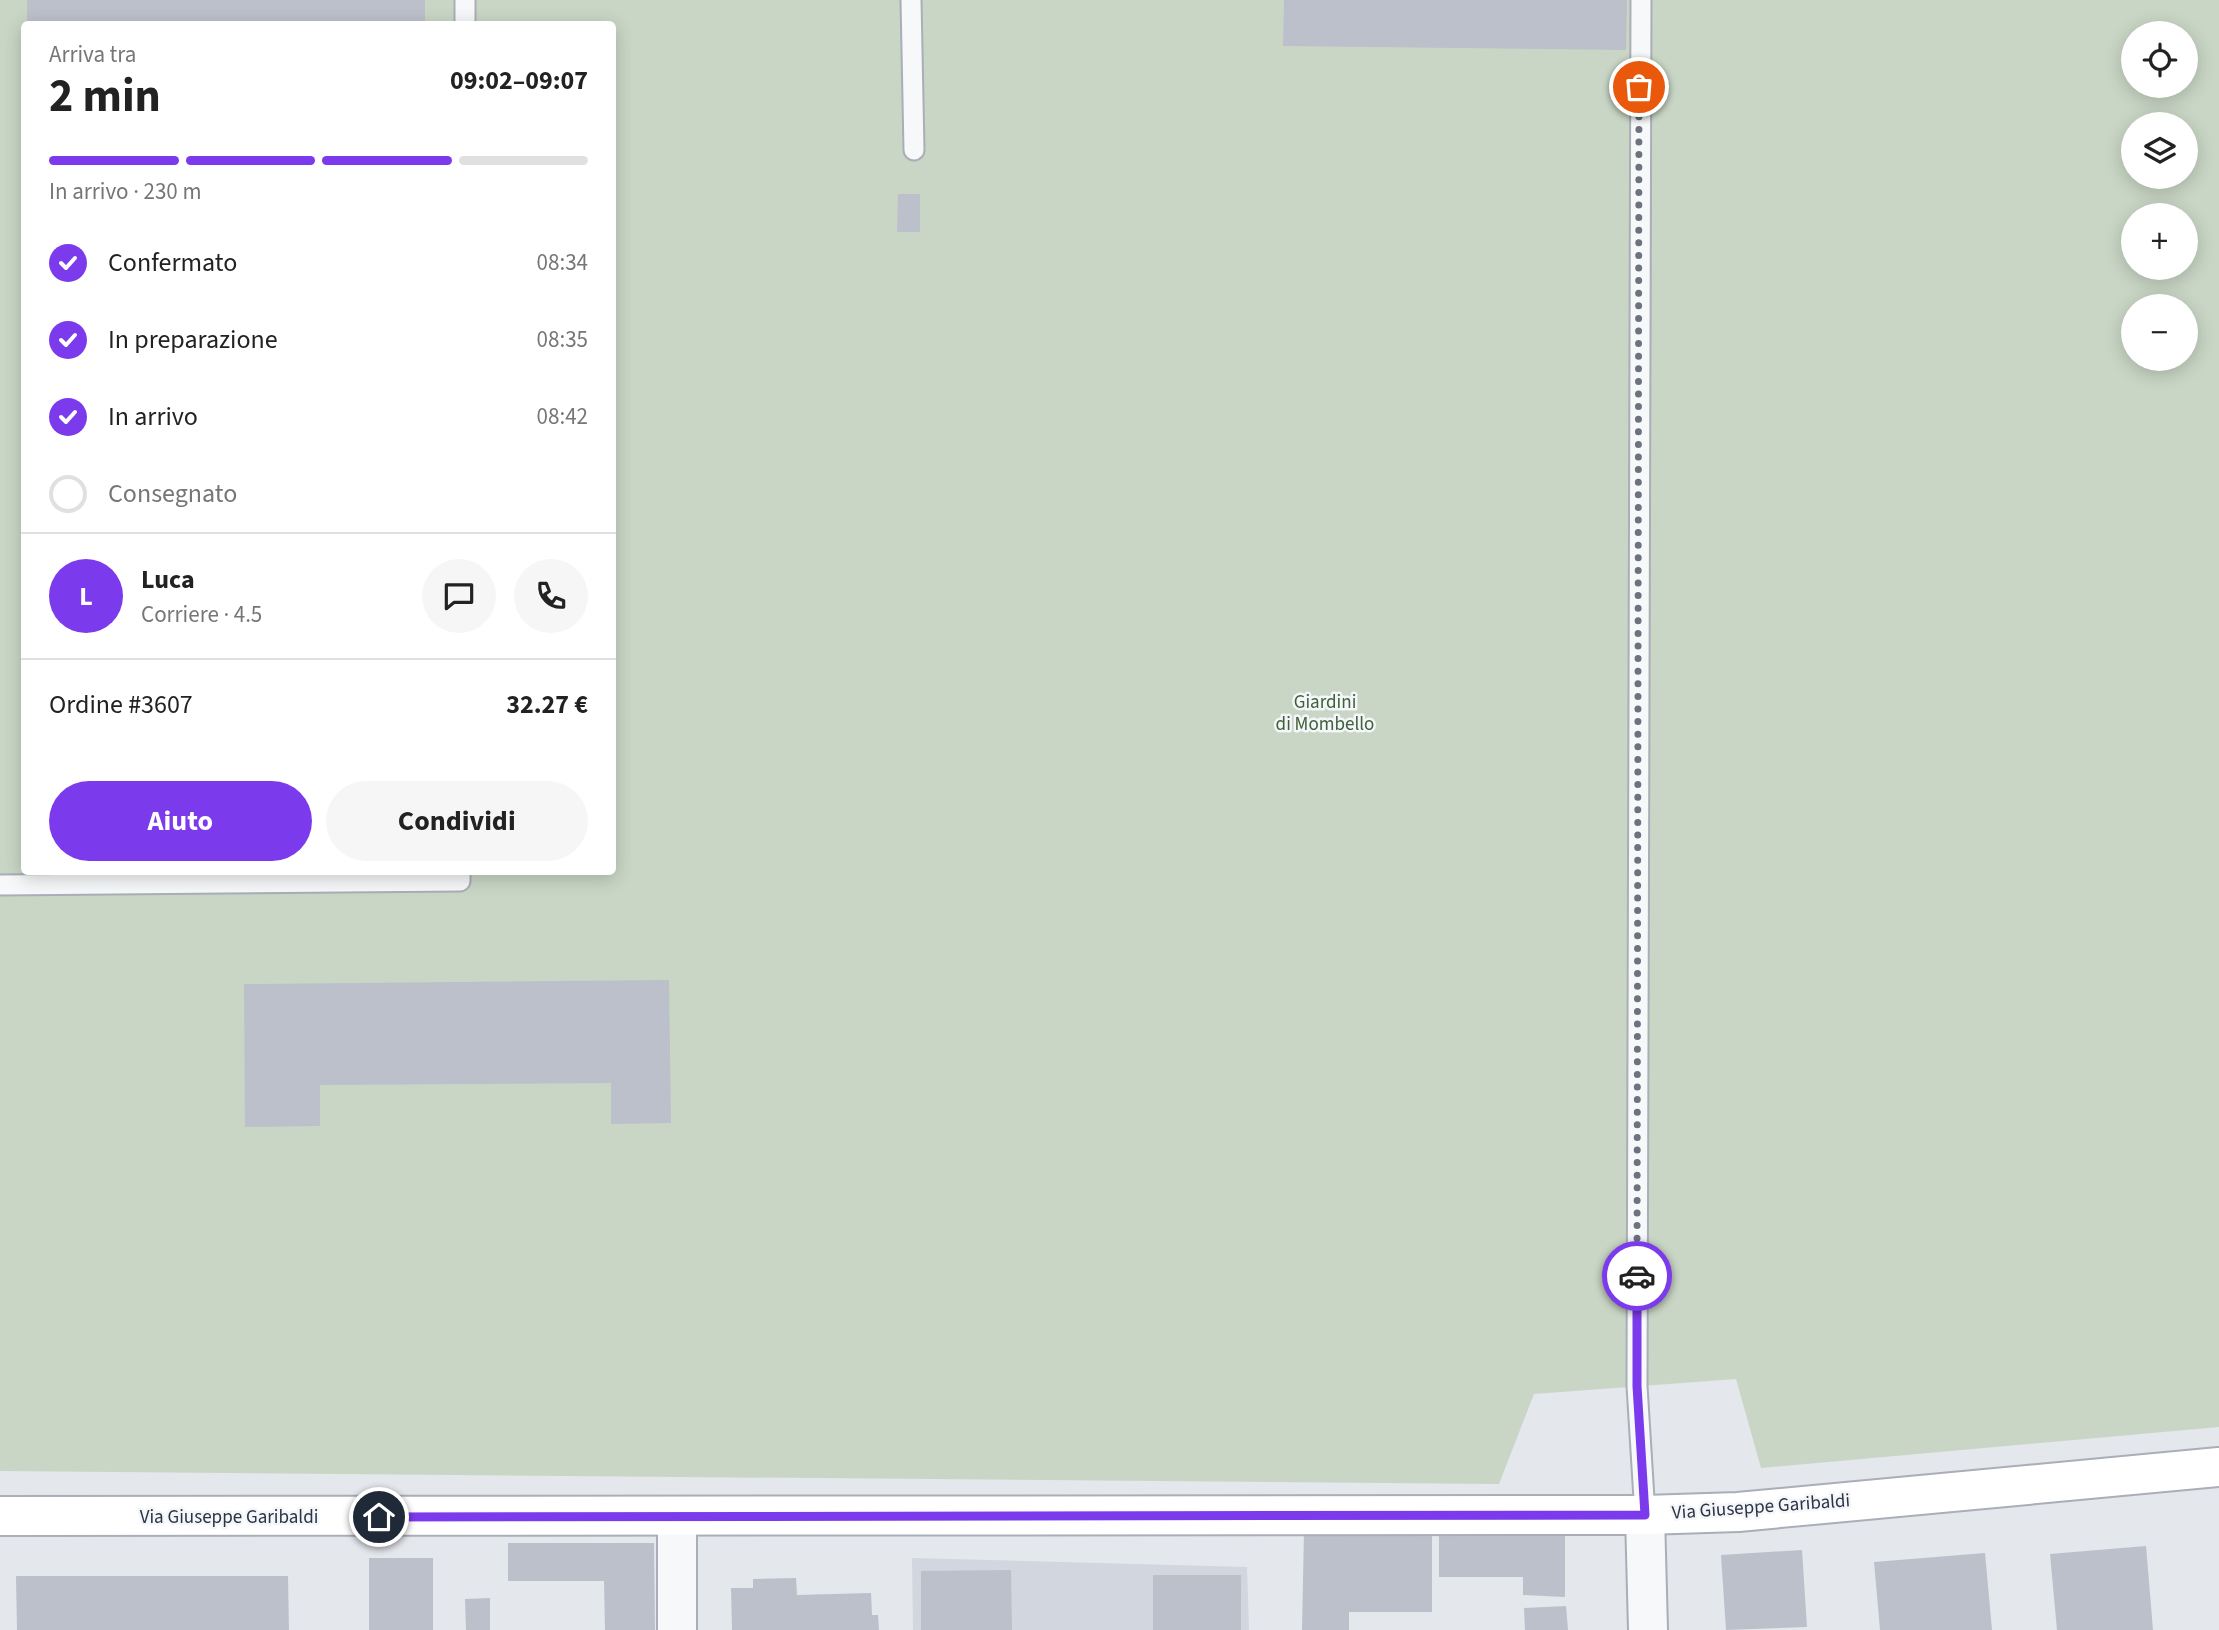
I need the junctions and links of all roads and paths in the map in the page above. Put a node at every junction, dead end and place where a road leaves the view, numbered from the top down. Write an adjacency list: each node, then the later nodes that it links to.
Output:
1 (465, 0): 4 (lane)
2 (911, 0): 5 (lane)
3 (1640, 0): 9 (lane)
4 (465, 21)
5 (914, 150)
6 (460, 875): 7 (lane)
7 (0, 885)
8 (2219, 1467): 9 (street, Via Giuseppe Garibaldi)
9 (1645, 1515): 11 (street, Via Giuseppe Garibaldi); 13 (street)
10 (0, 1516): 11 (street, Via Giuseppe Garibaldi)
11 (677, 1518): 12 (street)
12 (677, 1630)
13 (1648, 1630)

